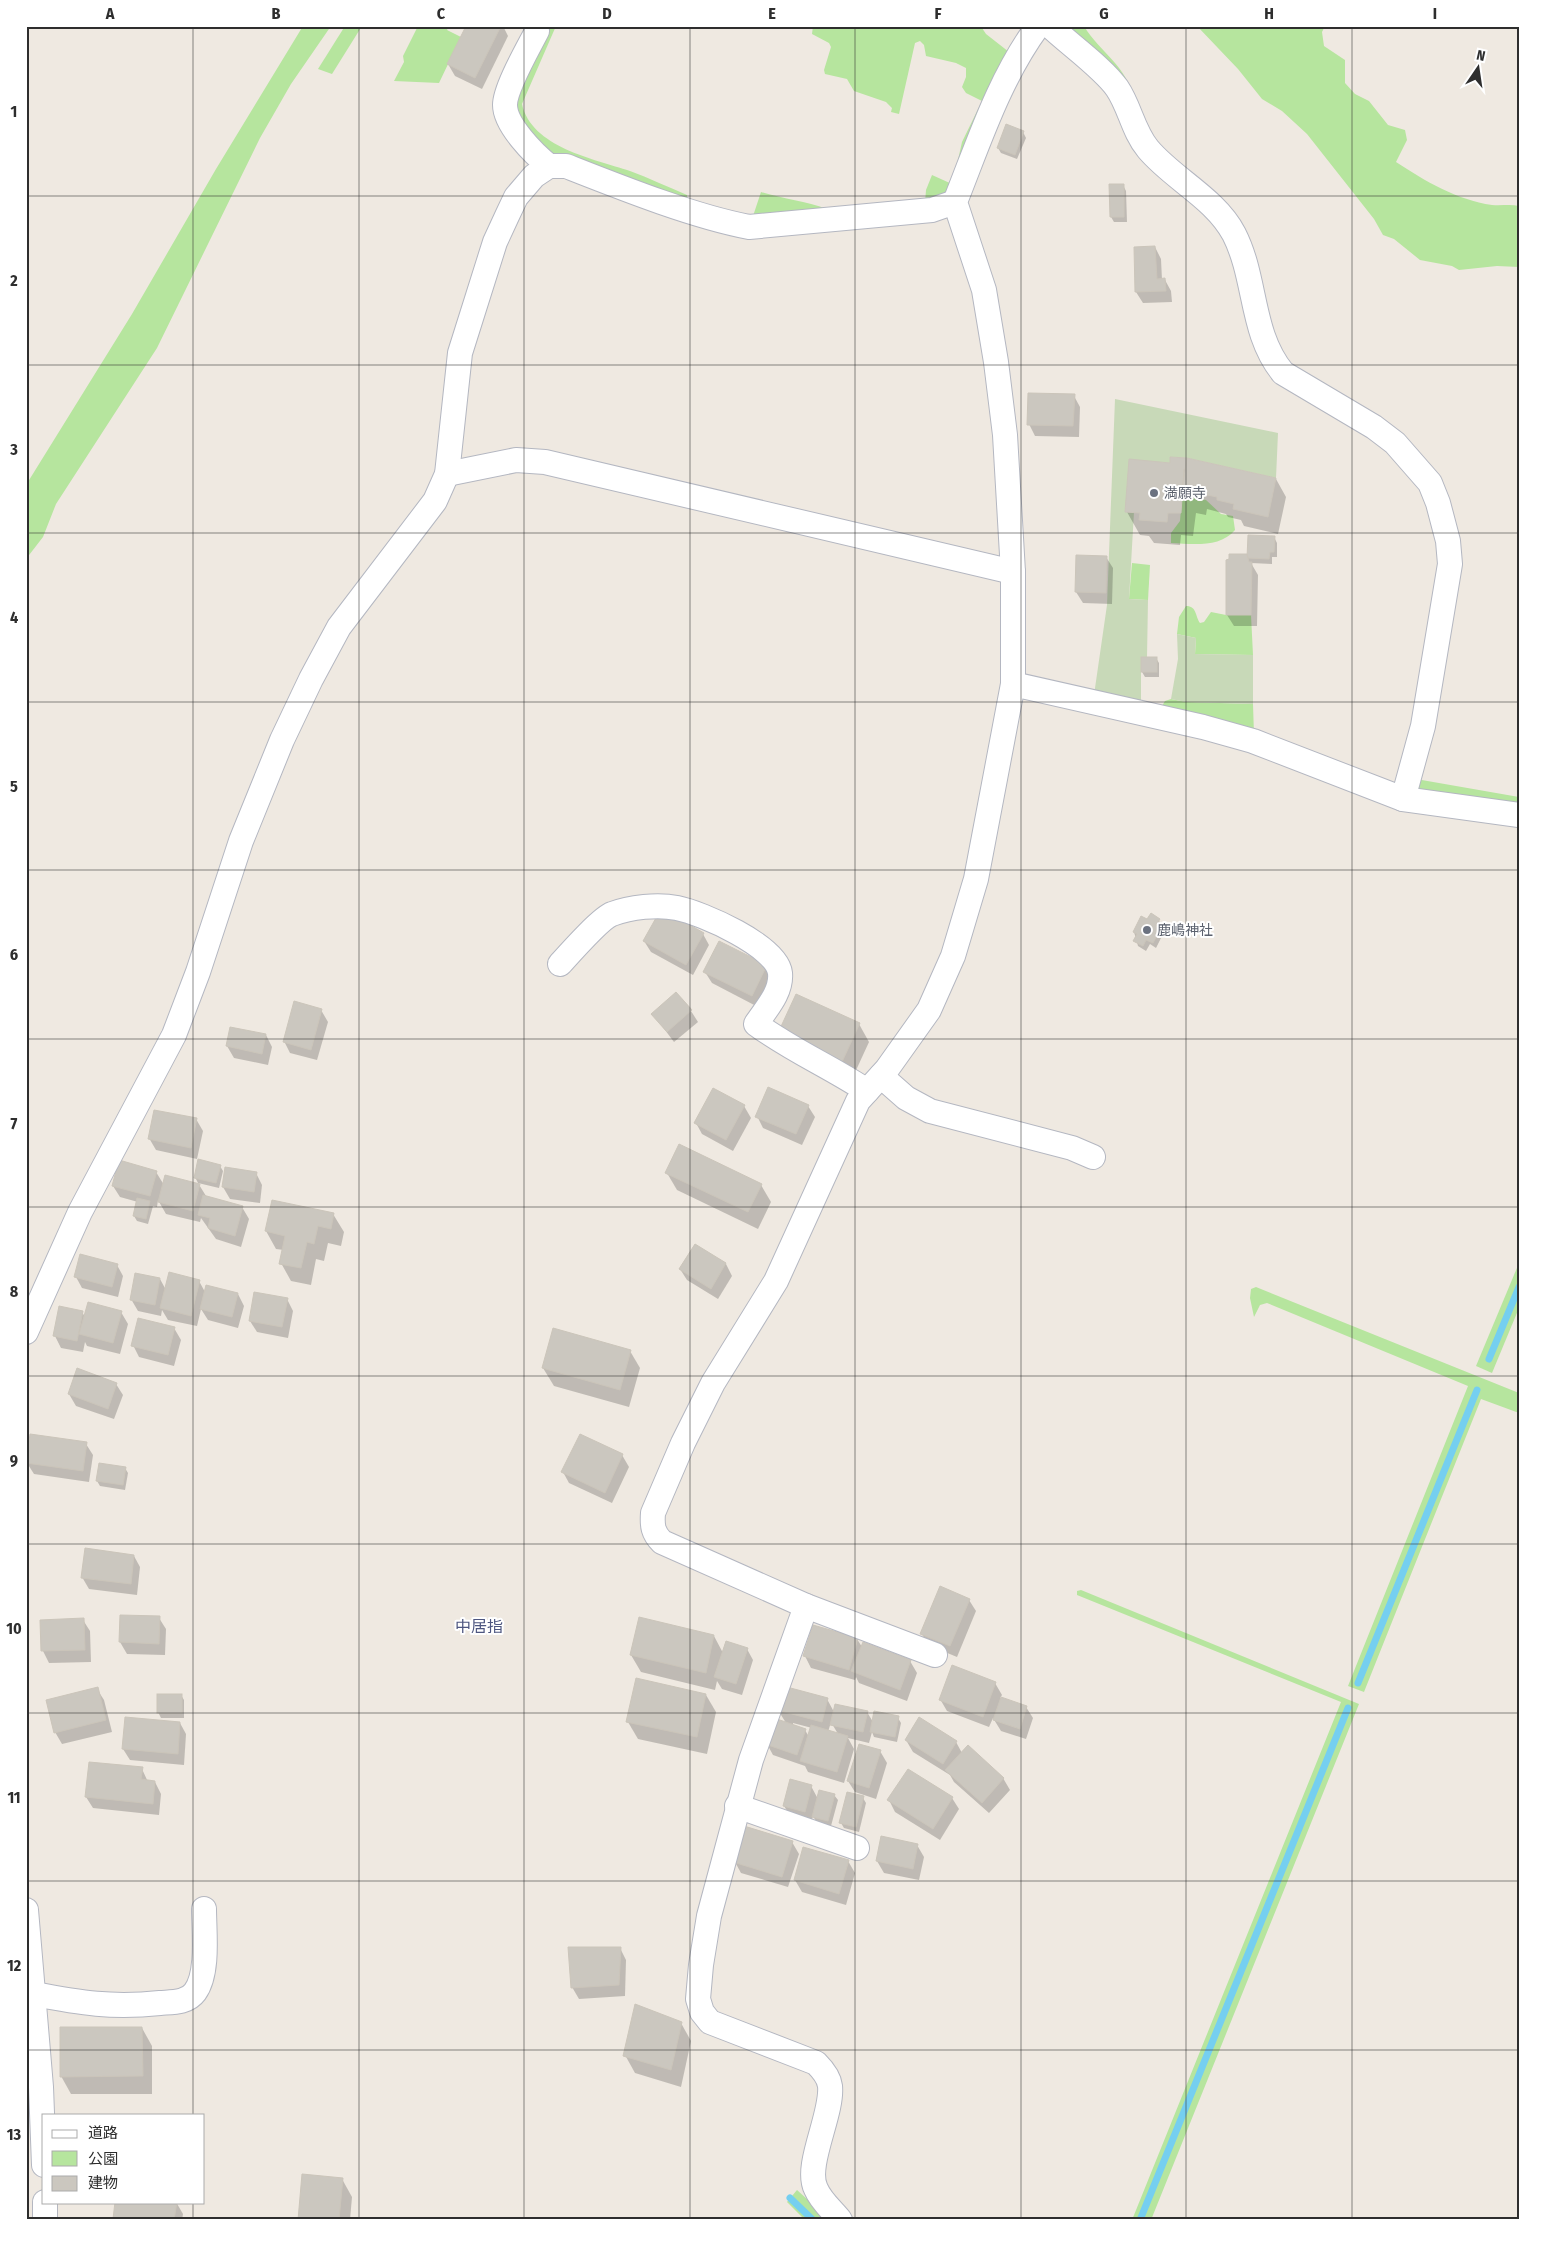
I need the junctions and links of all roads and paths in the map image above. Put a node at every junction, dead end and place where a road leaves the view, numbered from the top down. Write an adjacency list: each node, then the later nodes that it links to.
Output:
1 (1038, 26): 5 (street)
2 (1050, 26): 9 (street)
3 (537, 31): 4 (street)
4 (549, 166): 5 (street); 6 (street)
5 (954, 202): 7 (street)
6 (447, 474): 7 (street); 14 (street)
7 (1012, 572): 8 (street)
8 (1013, 684): 9 (street); 12 (street)
9 (1403, 799): 10 (street)
10 (1519, 815)
11 (560, 964): 12 (street)
12 (874, 1083): 13 (street); 15 (street)
13 (1093, 1157)
14 (26, 1332)
15 (806, 1606): 16 (street); 17 (street)
16 (935, 1655)
17 (737, 1806): 18 (street); 25 (street)
18 (857, 1848)
19 (204, 1909): 21 (street)
20 (26, 1910): 21 (street)
21 (34, 1994): 22 (street)
22 (42, 2131)
23 (45, 2204): 24 (street)
24 (45, 2220)
25 (840, 2220)

